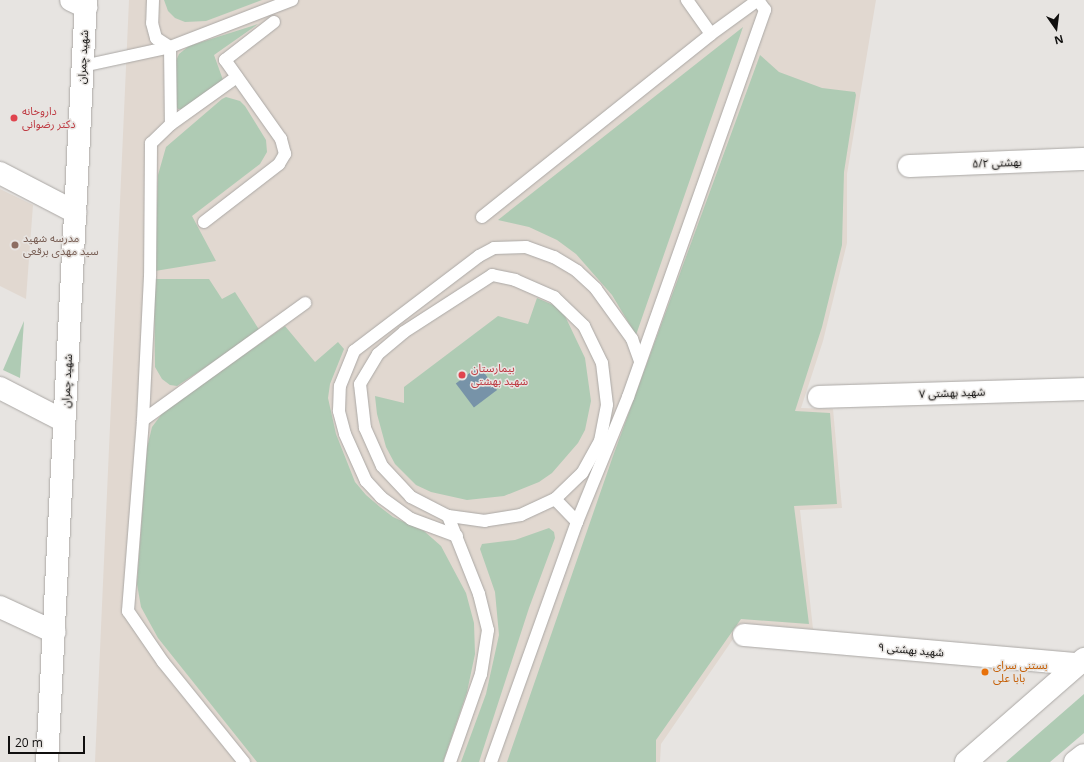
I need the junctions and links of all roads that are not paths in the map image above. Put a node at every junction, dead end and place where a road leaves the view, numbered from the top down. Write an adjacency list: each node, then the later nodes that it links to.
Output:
1 (153, 0): 8 (lane)
2 (292, 0): 8 (lane)
3 (687, 0): 7 (lane)
4 (758, 0): 7 (lane); 19 (lane)
5 (81, 2): 9 (street, شهید چمران)
6 (274, 22): 10 (lane)
7 (711, 34): 16 (lane)
8 (170, 47): 9 (lane); 11 (lane)
9 (83, 66): 15 (street, شهید چمران)
10 (237, 77): 11 (lane); 17 (lane)
11 (171, 124): 25 (lane)
12 (1084, 159): 13 (street, بهشتی ۵/۲)
13 (909, 166)
14 (0, 173): 15 (street)
15 (75, 212): 26 (street, شهید چمران)
16 (482, 217)
17 (204, 222)
18 (305, 303): 25 (lane)
19 (640, 361): 22 (lane); 30 (lane)
20 (0, 388): 26 (street)
21 (1084, 388): 23 (street, شهید بهشتی ۷)
22 (628, 396): 24 (lane); 29 (lane)
23 (819, 397)
24 (607, 405): 27 (lane); 28 (lane)
25 (142, 420): 37 (lane)
26 (64, 421): 32 (street, شهید چمران)
27 (555, 499): 28 (lane); 29 (lane)
28 (448, 516): 30 (lane)
29 (577, 522): 39 (lane)
30 (457, 536): 38 (lane)
31 (0, 608): 32 (street)
32 (54, 632): 36 (street, شهید چمران)
33 (744, 635): 34 (street, شهید بهشتی ۹)
34 (1081, 662): 40 (street)
35 (1084, 755): 41 (street)
36 (47, 762)
37 (244, 762)
38 (450, 762)
39 (491, 762)
40 (966, 762)
41 (1075, 762)

